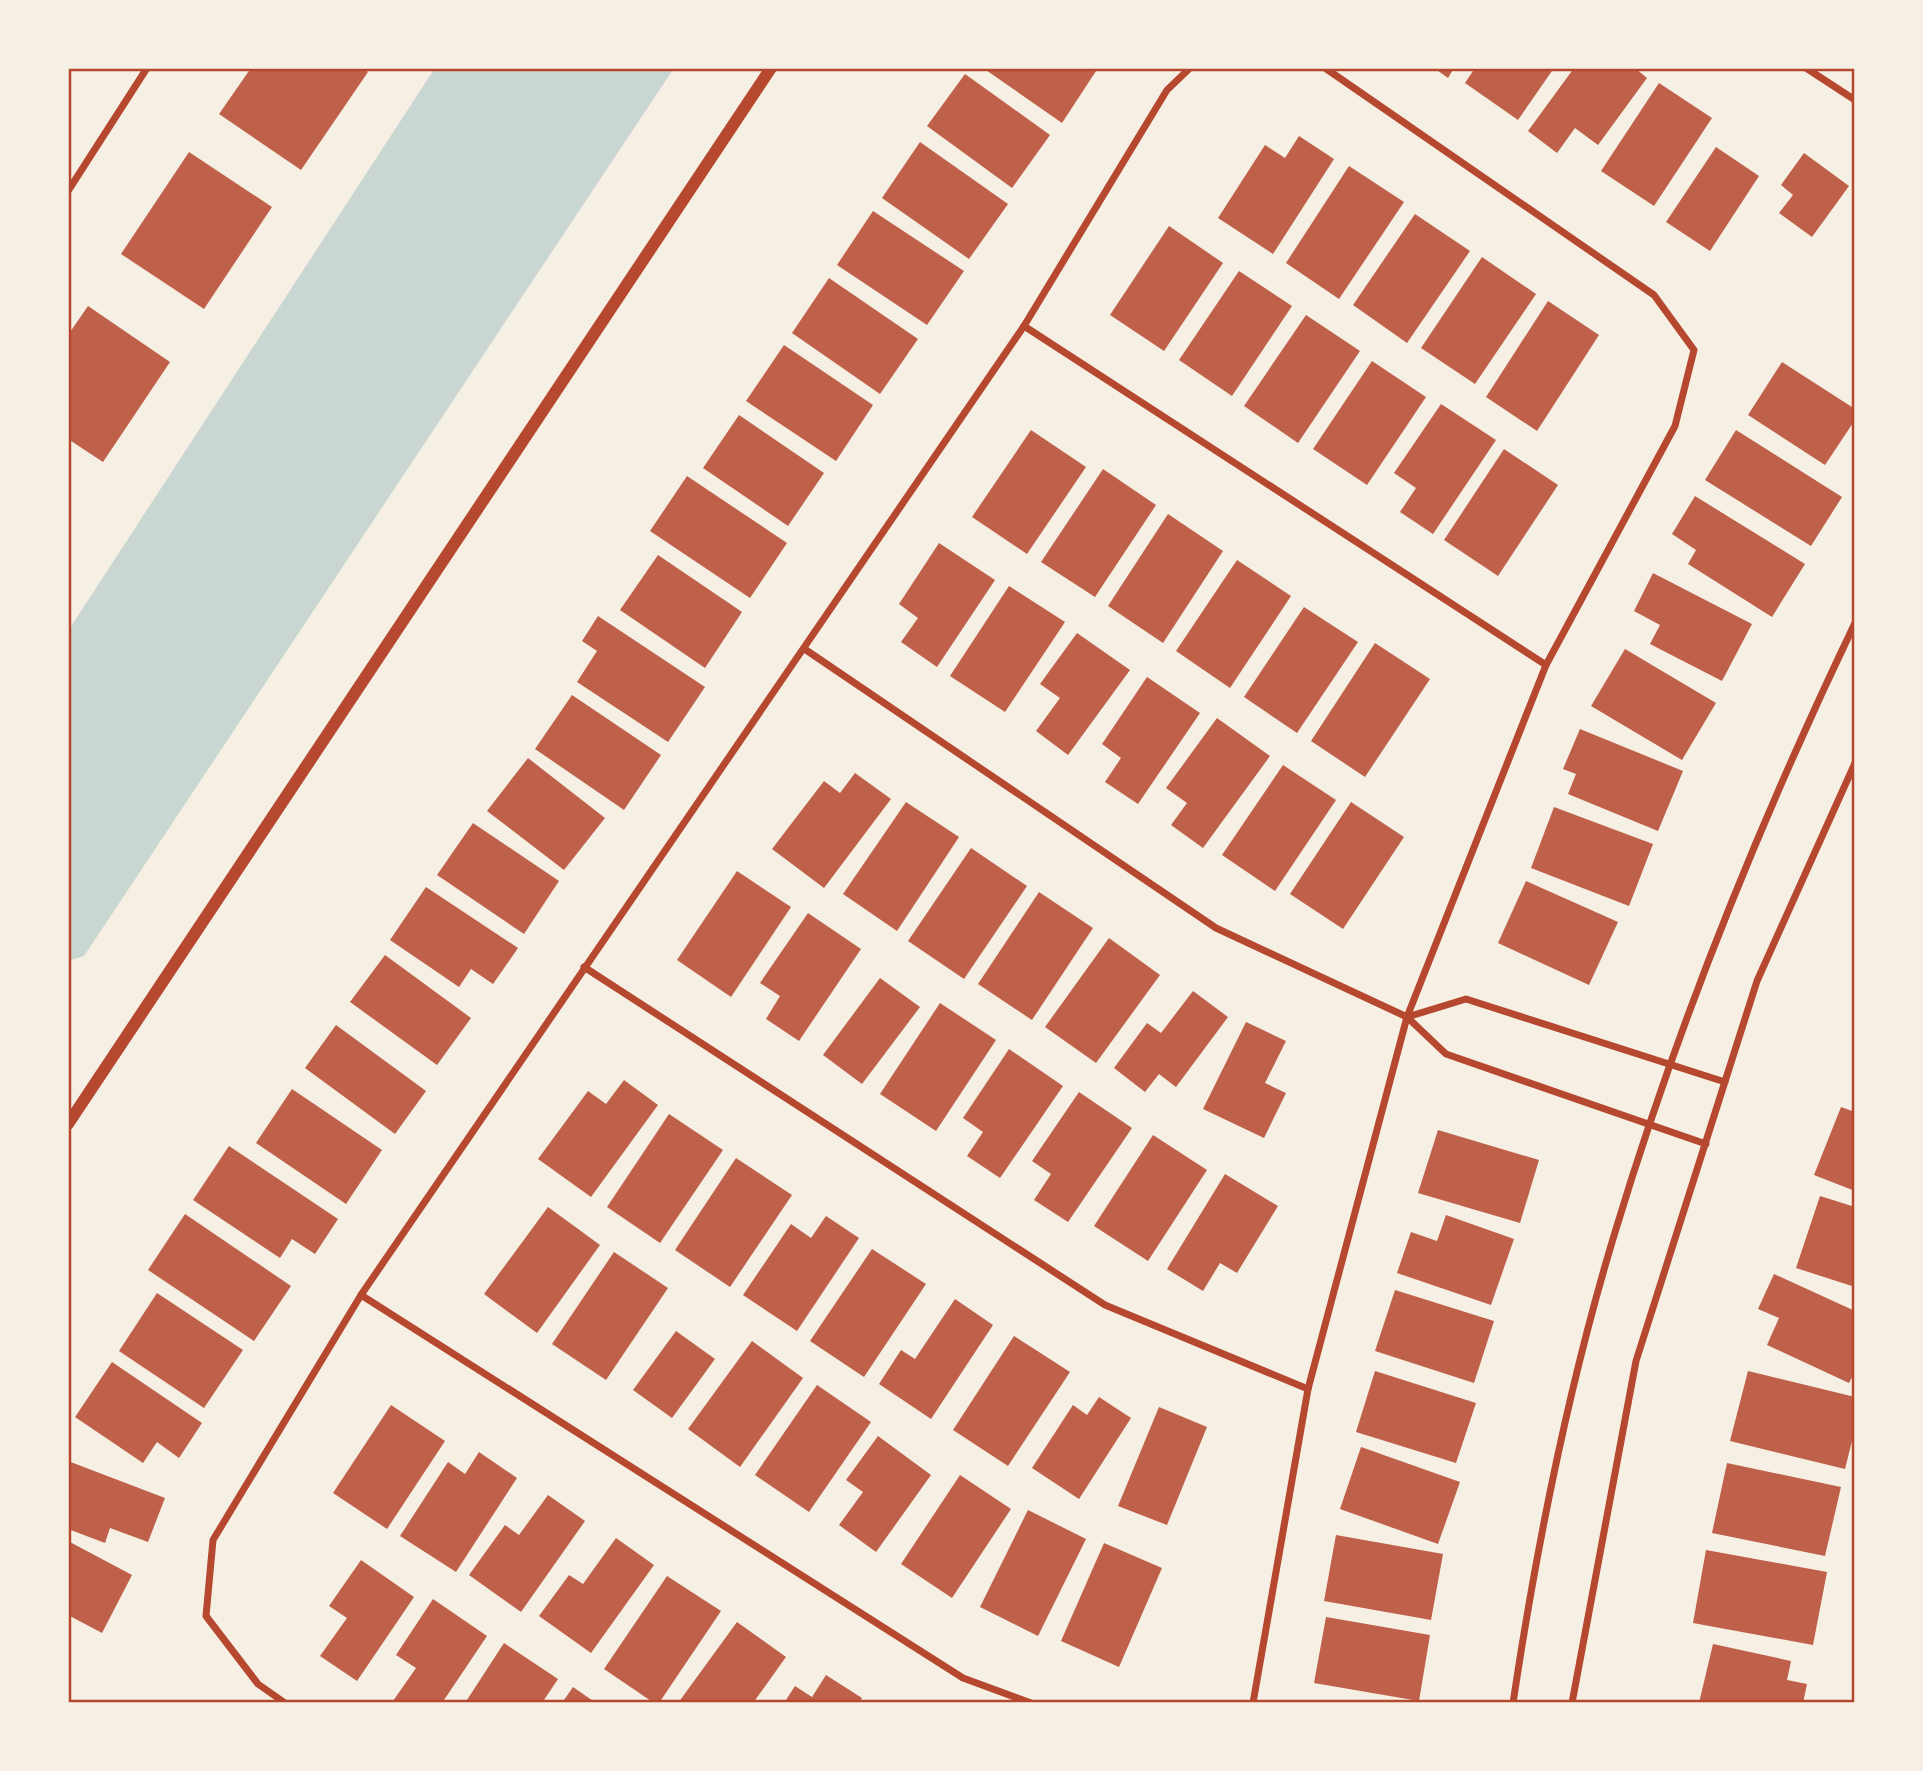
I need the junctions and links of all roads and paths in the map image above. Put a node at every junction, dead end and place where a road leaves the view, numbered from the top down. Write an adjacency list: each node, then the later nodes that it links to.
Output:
1 (147, 68): 7 (street)
2 (771, 68): 17 (street)
3 (1190, 68): 8 (street)
4 (1325, 68): 11 (street)
5 (1806, 68): 6 (street)
6 (1855, 100)
7 (68, 191)
8 (1024, 326): 10 (street); 11 (street)
9 (1855, 624): 15 (street)
10 (806, 650): 13 (street); 14 (street)
11 (1546, 665): 14 (street)
12 (1855, 763): 16 (street)
13 (583, 967): 20 (street); 21 (street)
14 (1407, 1017): 15 (street); 18 (street); 21 (street)
15 (1670, 1065): 16 (street); 18 (street)
16 (1725, 1083): 19 (street)
17 (68, 1124)
18 (1650, 1124): 19 (street); 25 (street)
19 (1706, 1144): 26 (street)
20 (361, 1295): 22 (street); 23 (street)
21 (1308, 1389): 24 (street)
22 (285, 1703)
23 (1031, 1703)
24 (1253, 1703)
25 (1513, 1703)
26 (1572, 1703)

